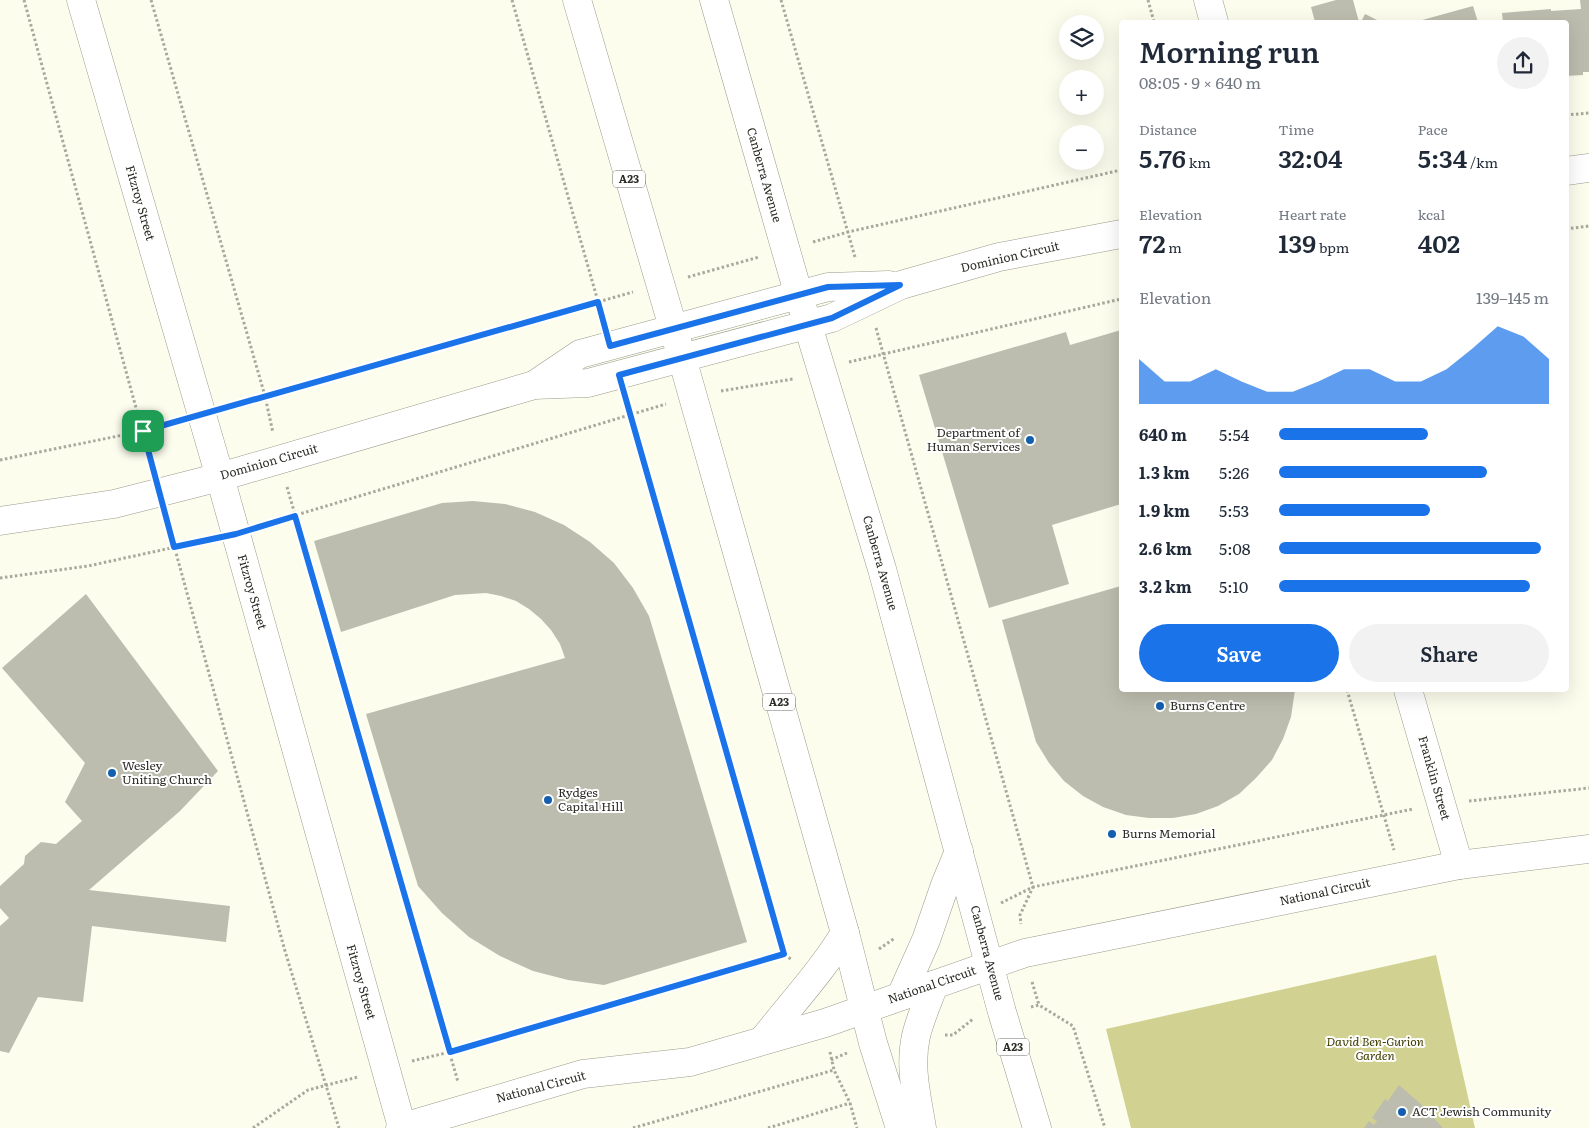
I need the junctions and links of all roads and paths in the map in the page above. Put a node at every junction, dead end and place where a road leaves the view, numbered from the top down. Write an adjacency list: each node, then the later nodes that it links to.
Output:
1 (24, 0): 39 (path)
2 (81, 0): 37 (main road, Fitzroy Street)
3 (151, 0): 35 (path)
4 (512, 0): 26 (path)
5 (577, 0): 22 (main road, A23)
6 (714, 0): 21 (main road, Canberra Avenue / A23)
7 (782, 0): 19 (path)
8 (1148, 0): 10 (path)
9 (1208, 0): 11 (main road)
10 (1153, 20)
11 (1213, 20)
12 (1589, 113): 13 (path)
13 (1569, 115)
14 (1589, 168): 16 (main road)
15 (1119, 170): 19 (path)
16 (1569, 171)
17 (1589, 226): 18 (path)
18 (1569, 229)
19 (848, 232): 21 (path)
20 (1119, 234): 23 (main road, Dominion Circuit)
21 (786, 249): 22 (path); 24 (main road, Canberra Avenue / A23)
22 (660, 285): 26 (path); 28 (main road, A23)
23 (900, 285): 24 (main road, Dominion Circuit); 27 (main road, Dominion Circuit)
24 (799, 296): 27 (main road, Canberra Avenue / A23); 28 (main road, Dominion Circuit)
25 (1119, 299): 30 (path)
26 (598, 302): 29 (path); 35 (path)
27 (807, 324): 31 (main road, Dominion Circuit); 32 (main road, Canberra Avenue / A23)
28 (673, 329): 29 (main road, Dominion Circuit); 31 (main road, A23)
29 (610, 346): 34 (main road, Dominion Circuit)
30 (883, 354): 32 (path); 54 (path)
31 (682, 358): 33 (main road, Dominion Circuit); 36 (main road, A23)
32 (821, 368): 36 (path); 56 (main road, Canberra Avenue / A23)
33 (619, 375): 34 (main road, Dominion Circuit); 38 (path)
34 (534, 385): 41 (main road, Dominion Circuit)
35 (265, 396): 37 (path); 41 (path)
36 (692, 396): 38 (path); 59 (main road, A23)
37 (201, 414): 39 (path); 42 (main road, Fitzroy Street)
38 (630, 415): 44 (path); 68 (path)
39 (143, 431): 40 (path); 43 (path)
40 (0, 460)
41 (279, 460): 42 (main road, Dominion Circuit); 44 (path)
42 (220, 477): 43 (main road, Dominion Circuit); 46 (main road, Fitzroy Street)
43 (159, 492): 45 (main road, Dominion Circuit); 47 (path)
44 (295, 516): 46 (path); 68 (path)
45 (0, 521)
46 (236, 534): 47 (path); 78 (main road, Fitzroy Street)
47 (174, 547): 48 (path); 73 (path)
48 (0, 578)
49 (1348, 692): 54 (path)
50 (1409, 692): 57 (main road, Franklin Street)
51 (1589, 788): 52 (path)
52 (1464, 801)
53 (1415, 808): 54 (path)
54 (1383, 814): 58 (path)
55 (1589, 849): 57 (main road, National Circuit)
56 (959, 851): 60 (main road, Canberra Avenue / A23); 62 (main road)
57 (1459, 865): 58 (main road, National Circuit)
58 (1401, 876): 60 (main road, National Circuit)
59 (845, 933): 64 (main road, A23); 67 (main road)
60 (991, 965): 61 (main road, National Circuit); 84 (main road, Canberra Avenue / A23)
61 (934, 985): 62 (main road, National Circuit); 83 (main road)
62 (901, 996): 64 (main road, National Circuit)
63 (1039, 1005): 85 (path)
64 (864, 1009): 67 (main road, National Circuit); 82 (main road, A23)
65 (974, 1019): 66 (path)
66 (953, 1035)
67 (763, 1040): 75 (main road, National Circuit)
68 (450, 1052): 70 (path); 75 (path)
69 (831, 1060): 71 (path)
70 (409, 1062)
71 (834, 1070): 74 (path); 79 (path)
72 (367, 1075): 73 (path)
73 (325, 1085): 76 (path); 77 (path)
74 (850, 1103): 80 (path); 81 (path)
75 (466, 1108): 78 (main road, National Circuit)
76 (253, 1128)
77 (339, 1128)
78 (401, 1128)
79 (633, 1128)
80 (768, 1128)
81 (858, 1128)
82 (900, 1128)
83 (922, 1128)
84 (1037, 1128)
85 (1105, 1128)

